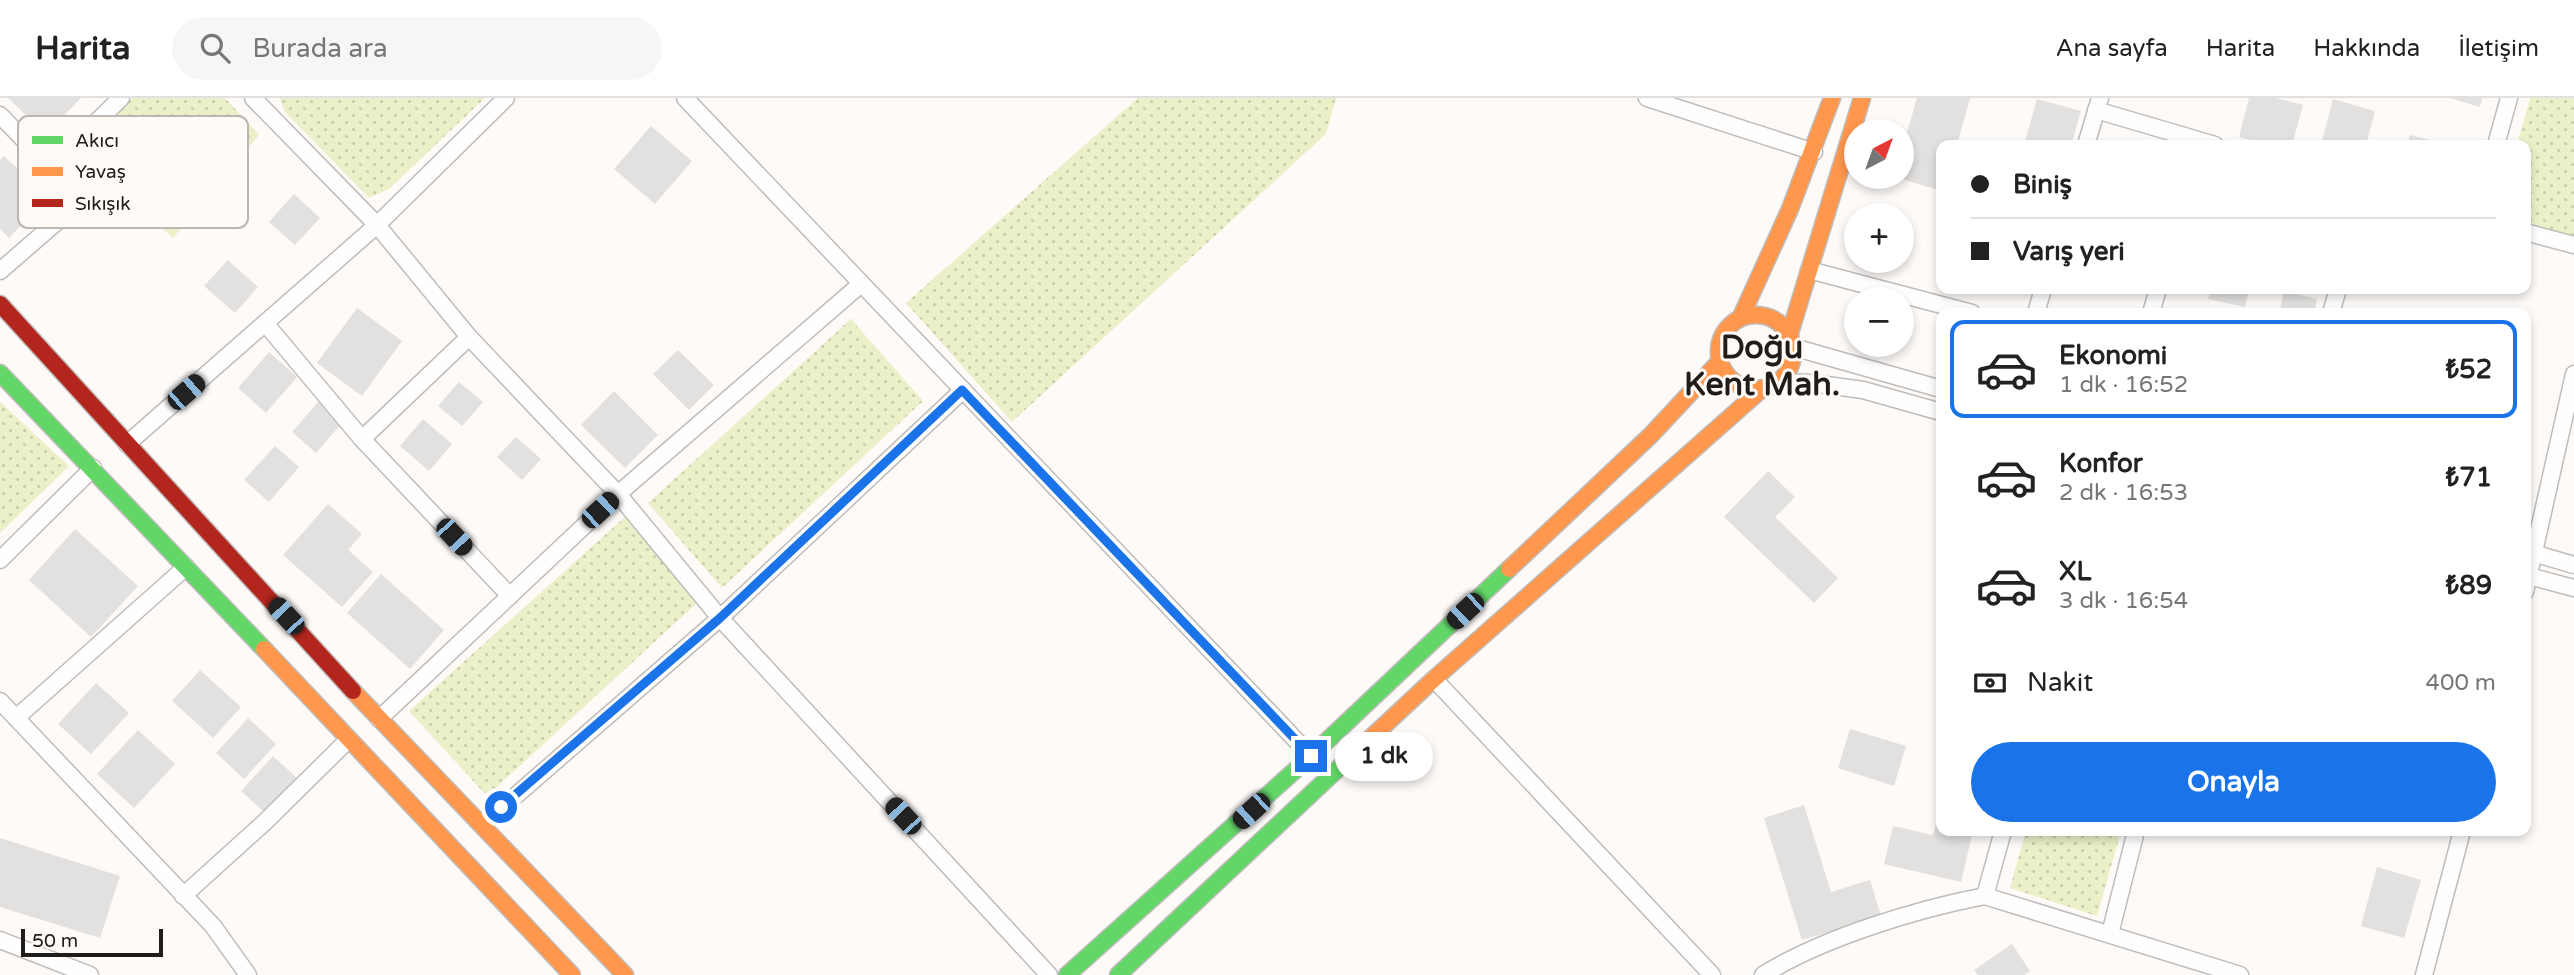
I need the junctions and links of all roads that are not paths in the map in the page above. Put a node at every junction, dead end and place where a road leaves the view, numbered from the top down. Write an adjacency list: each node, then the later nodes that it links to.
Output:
1 (121, 98): 12 (street)
2 (506, 98): 18 (street)
3 (685, 98): 24 (street)
4 (1647, 98): 9 (street)
5 (1832, 98): 17 (street)
6 (1862, 98): 22 (street)
7 (2509, 98): 16 (street)
8 (255, 99): 18 (street)
9 (1679, 103): 17 (street)
10 (2098, 104): 14 (street); 15 (street)
11 (0, 116): 13 (street)
12 (102, 116)
13 (18, 134)
14 (2087, 140)
15 (2196, 140)
16 (2497, 140)
17 (1814, 152): 27 (street)
18 (377, 225): 28 (street); 29 (street)
19 (50, 228): 23 (street)
20 (2531, 234): 21 (street)
21 (2574, 245)
22 (1809, 270): 26 (street); 30 (street)
23 (0, 271)
24 (861, 284): 36 (street); 41 (street)
25 (0, 304): 39 (street)
26 (1953, 308)
27 (1741, 317): 30 (street); 31 (street)
28 (265, 323): 38 (street); 39 (street)
29 (469, 337): 38 (street); 41 (street)
30 (1791, 342): 34 (street); 35 (street)
31 (1720, 361): 34 (street); 56 (street)
32 (0, 373): 40 (street)
33 (2574, 374): 42 (street)
34 (1770, 385): 37 (street); 51 (street)
35 (1936, 387)
36 (962, 390): 50 (street); 56 (street)
37 (1936, 411)
38 (362, 439): 49 (street)
39 (127, 443): 54 (street)
40 (93, 468): 44 (street); 46 (street)
41 (618, 494): 49 (street); 50 (street)
42 (2531, 548)
43 (2531, 552): 45 (street)
44 (0, 560)
45 (2574, 565)
46 (186, 567): 53 (street); 55 (street)
47 (2531, 582): 48 (street)
48 (2574, 588)
49 (510, 596): 54 (street)
50 (720, 618): 57 (street); 69 (street)
51 (1434, 679): 71 (street); 72 (street)
52 (0, 701): 53 (street)
53 (16, 718): 61 (street)
54 (379, 719): 57 (street)
55 (349, 739): 61 (street); 67 (street)
56 (1311, 756): 70 (street)
57 (481, 825): 68 (street)
58 (2002, 836): 62 (street)
59 (2135, 836): 63 (street)
60 (2461, 836): 75 (street)
61 (183, 896): 66 (street)
62 (1985, 896): 63 (street); 73 (street)
63 (2110, 934): 74 (street)
64 (0, 940): 65 (street)
65 (90, 975)
66 (248, 975)
67 (572, 975)
68 (625, 975)
69 (1049, 975)
70 (1067, 975)
71 (1118, 975)
72 (1712, 975)
73 (1763, 975)
74 (2240, 975)
75 (2424, 975)

